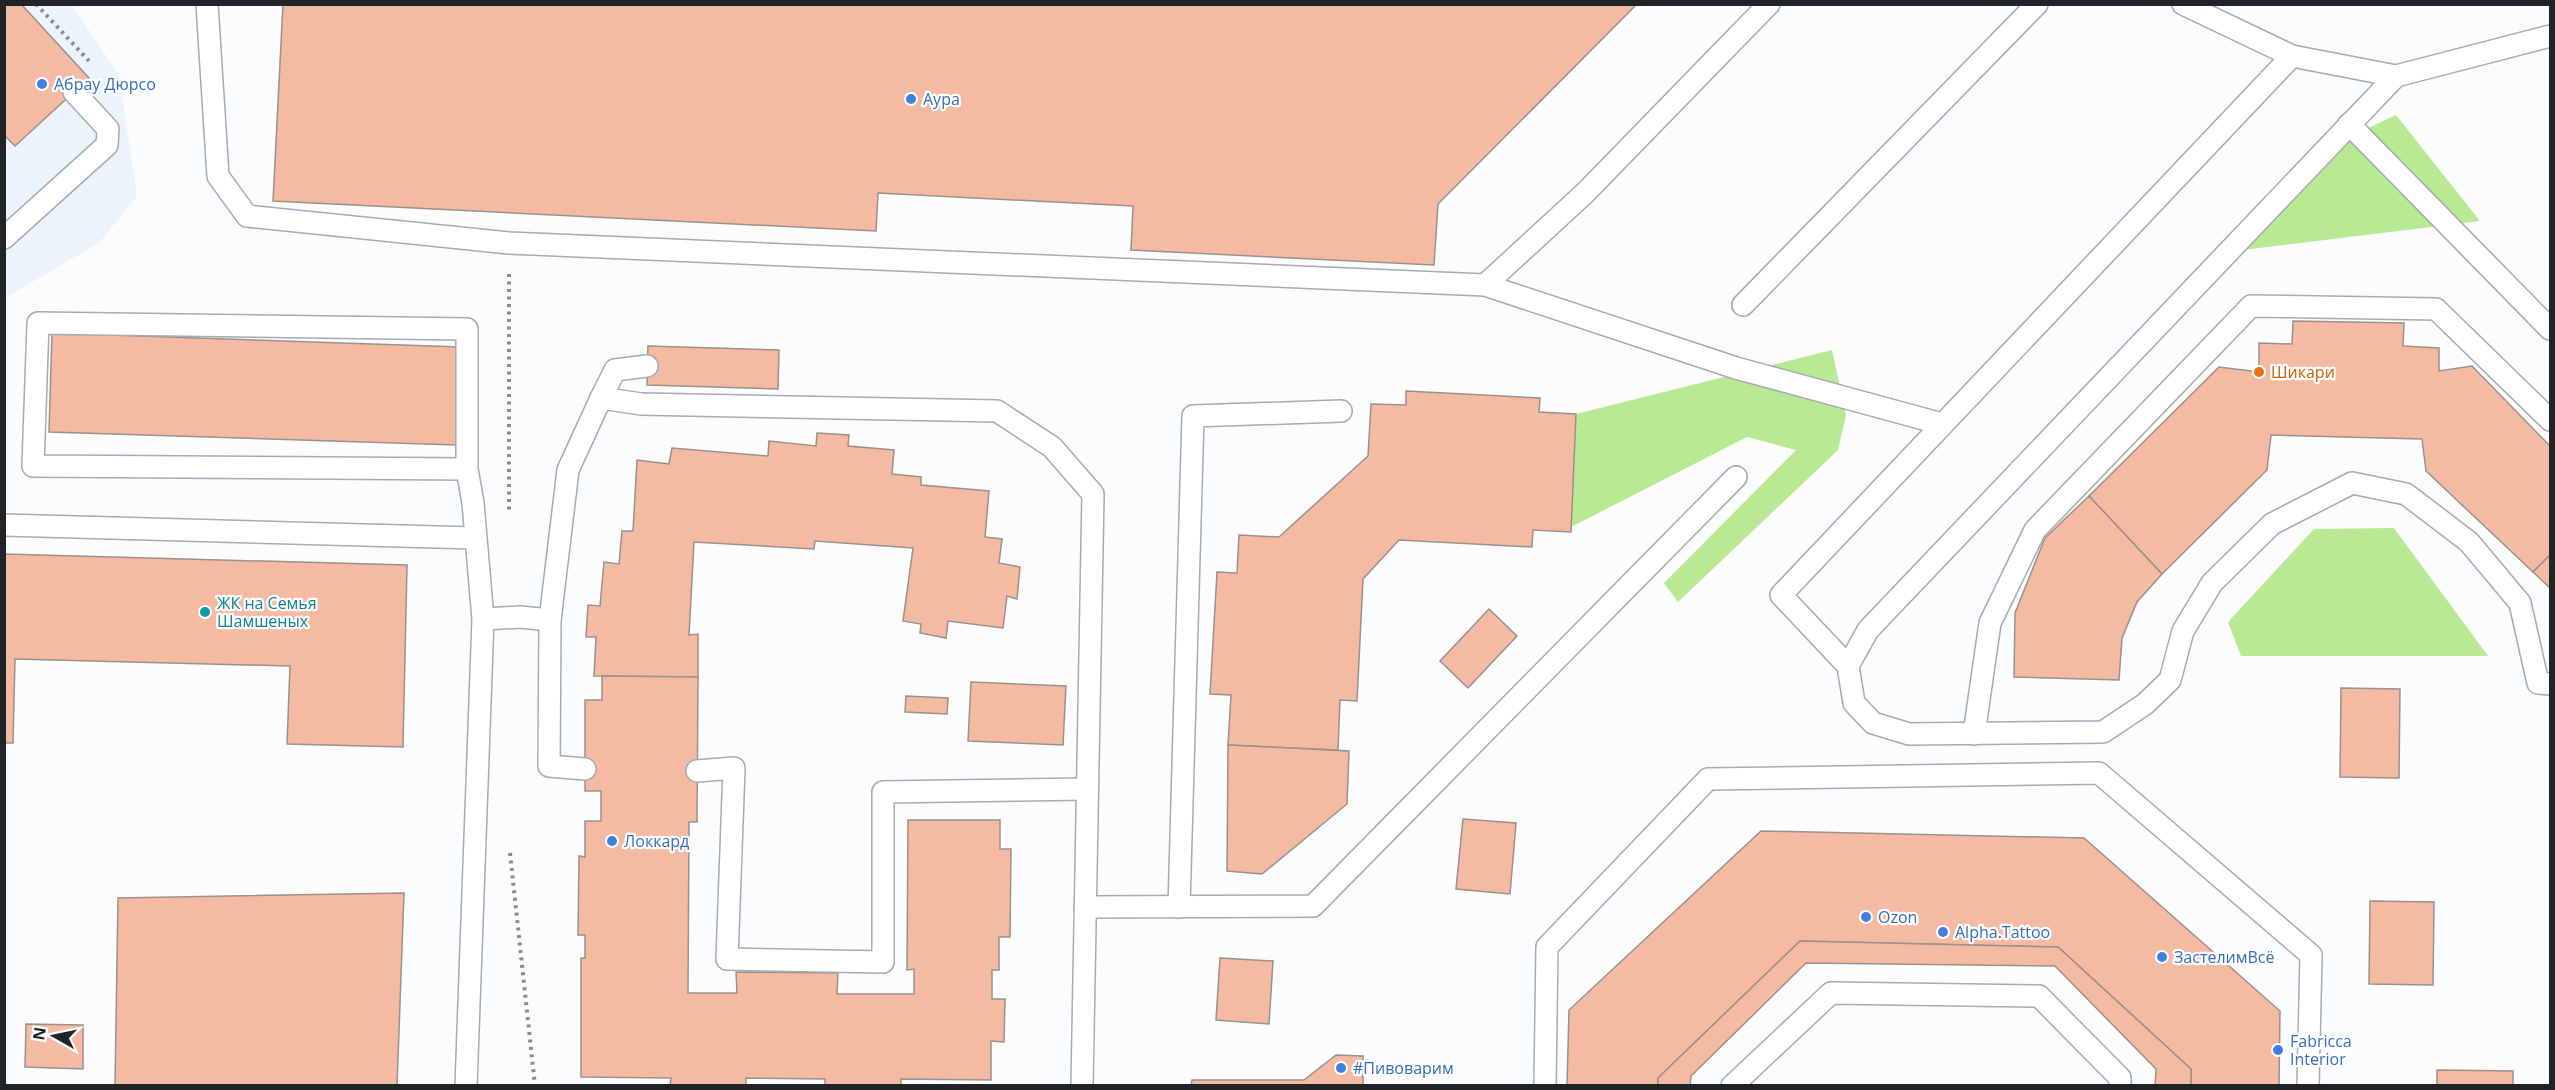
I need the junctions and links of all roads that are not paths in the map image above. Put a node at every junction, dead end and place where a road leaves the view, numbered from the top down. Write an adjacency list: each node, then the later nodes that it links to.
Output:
1 (207, 4): 11 (lane)
2 (1769, 4): 11 (lane)
3 (2037, 4): 12 (lane)
4 (2183, 4): 6 (lane)
5 (2550, 36): 7 (lane)
6 (2292, 56): 7 (lane); 18 (lane)
7 (2396, 76): 9 (lane)
8 (74, 92): 10 (lane)
9 (2349, 124): 13 (lane); 25 (lane)
10 (4, 238)
11 (1485, 285): 18 (lane)
12 (1743, 305)
13 (2550, 329)
14 (647, 366): 15 (lane)
15 (601, 398): 24 (lane); 30 (lane)
16 (1341, 411): 32 (lane)
17 (2550, 420): 27 (lane)
18 (1942, 424): 25 (lane)
19 (467, 469): 19 (lane); 22 (lane)
20 (1736, 477): 32 (lane)
21 (4, 525): 22 (lane)
22 (474, 538): 23 (lane)
23 (483, 619): 24 (lane); 33 (lane)
24 (550, 620): 28 (lane)
25 (1848, 666): 27 (lane)
26 (2550, 684): 27 (lane)
27 (1974, 734)
28 (585, 769)
29 (697, 771): 30 (lane)
30 (1087, 789): 31 (lane)
31 (1085, 907): 32 (lane); 34 (lane)
32 (1179, 907)
33 (466, 1086)
34 (1082, 1086)
35 (1545, 1086): 38 (lane)
36 (1732, 1086): 37 (lane)
37 (2120, 1086)
38 (2308, 1086)

